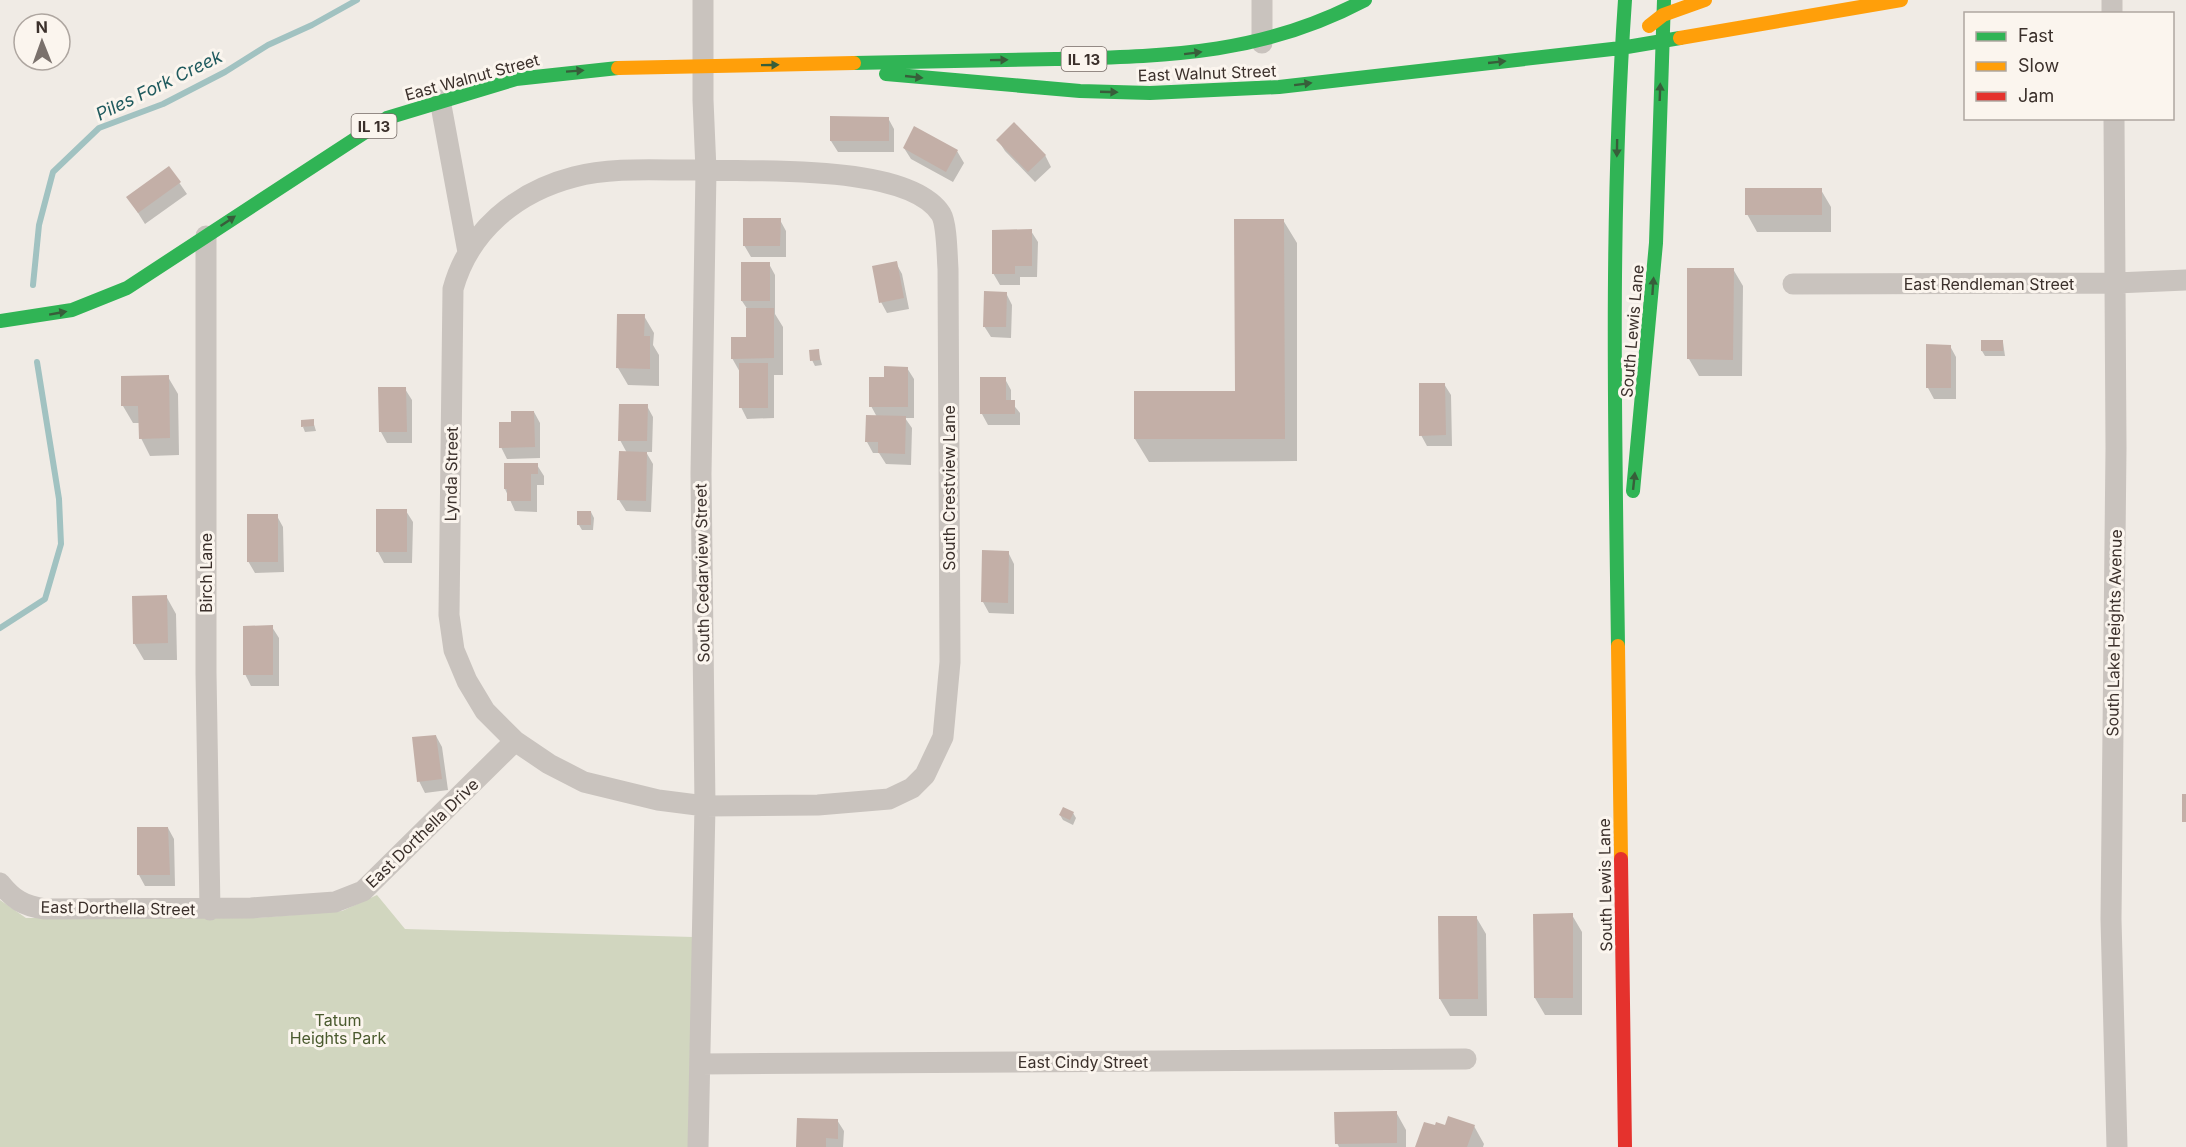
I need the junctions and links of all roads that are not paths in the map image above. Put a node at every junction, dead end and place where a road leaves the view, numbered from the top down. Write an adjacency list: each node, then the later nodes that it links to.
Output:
1 (703, 0): 13 (street, South Cedarview Street)
2 (1262, 0): 10 (street)
3 (1365, 0): 10 (main road, East Walnut Street / IL 13)
4 (1625, 0): 11 (main road, South Lewis Lane)
5 (1664, 0): 8 (main road, South Lewis Lane)
6 (1705, 0): 8 (main road)
7 (1901, 0): 9 (main road, East Walnut Street)
8 (1663, 15): 9 (main road, South Lewis Lane); 11 (main road)
9 (1662, 42): 11 (main road, East Walnut Street); 23 (main road, South Lewis Lane, one-way to 9)
10 (1262, 43): 12 (main road, East Walnut Street / IL 13, one-way to 10)
11 (1621, 48): 12 (main road, East Walnut Street, one-way to 11); 23 (main road, South Lewis Lane, one-way to 23)
12 (793, 65): 13 (main road, East Walnut Street / IL 13, one-way to 12)
13 (703, 67): 14 (main road, East Walnut Street / IL 13, one-way to 13); 16 (street, South Cedarview Street)
14 (440, 100): 17 (main road, East Walnut Street / IL 13, one-way to 14); 18 (street)
15 (2114, 120): 20 (street, South Lake Heights Avenue)
16 (706, 170): 18 (street, Lynda Street); 25 (street, South Cedarview Street); 25 (street, South Crestview Lane)
17 (206, 236): 22 (main road, East Walnut Street / IL 13, one-way to 17); 27 (street, Birch Lane)
18 (468, 252): 24 (street, Lynda Street)
19 (2186, 280): 20 (street, East Rendleman Street)
20 (2116, 283): 21 (street, East Rendleman Street); 32 (street, South Lake Heights Avenue)
21 (1793, 285)
22 (0, 321)
23 (1619, 622): 31 (main road, South Lewis Lane)
24 (515, 741): 25 (street, Lynda Street); 27 (street, East Dorthella Drive)
25 (705, 806): 29 (street, South Cedarview Street)
26 (0, 883): 27 (street, East Dorthella Street)
27 (210, 910)
28 (1466, 1059): 29 (street, East Cindy Street)
29 (700, 1064): 30 (street, South Cedarview Street)
30 (698, 1147)
31 (1626, 1147)
32 (2117, 1147)

